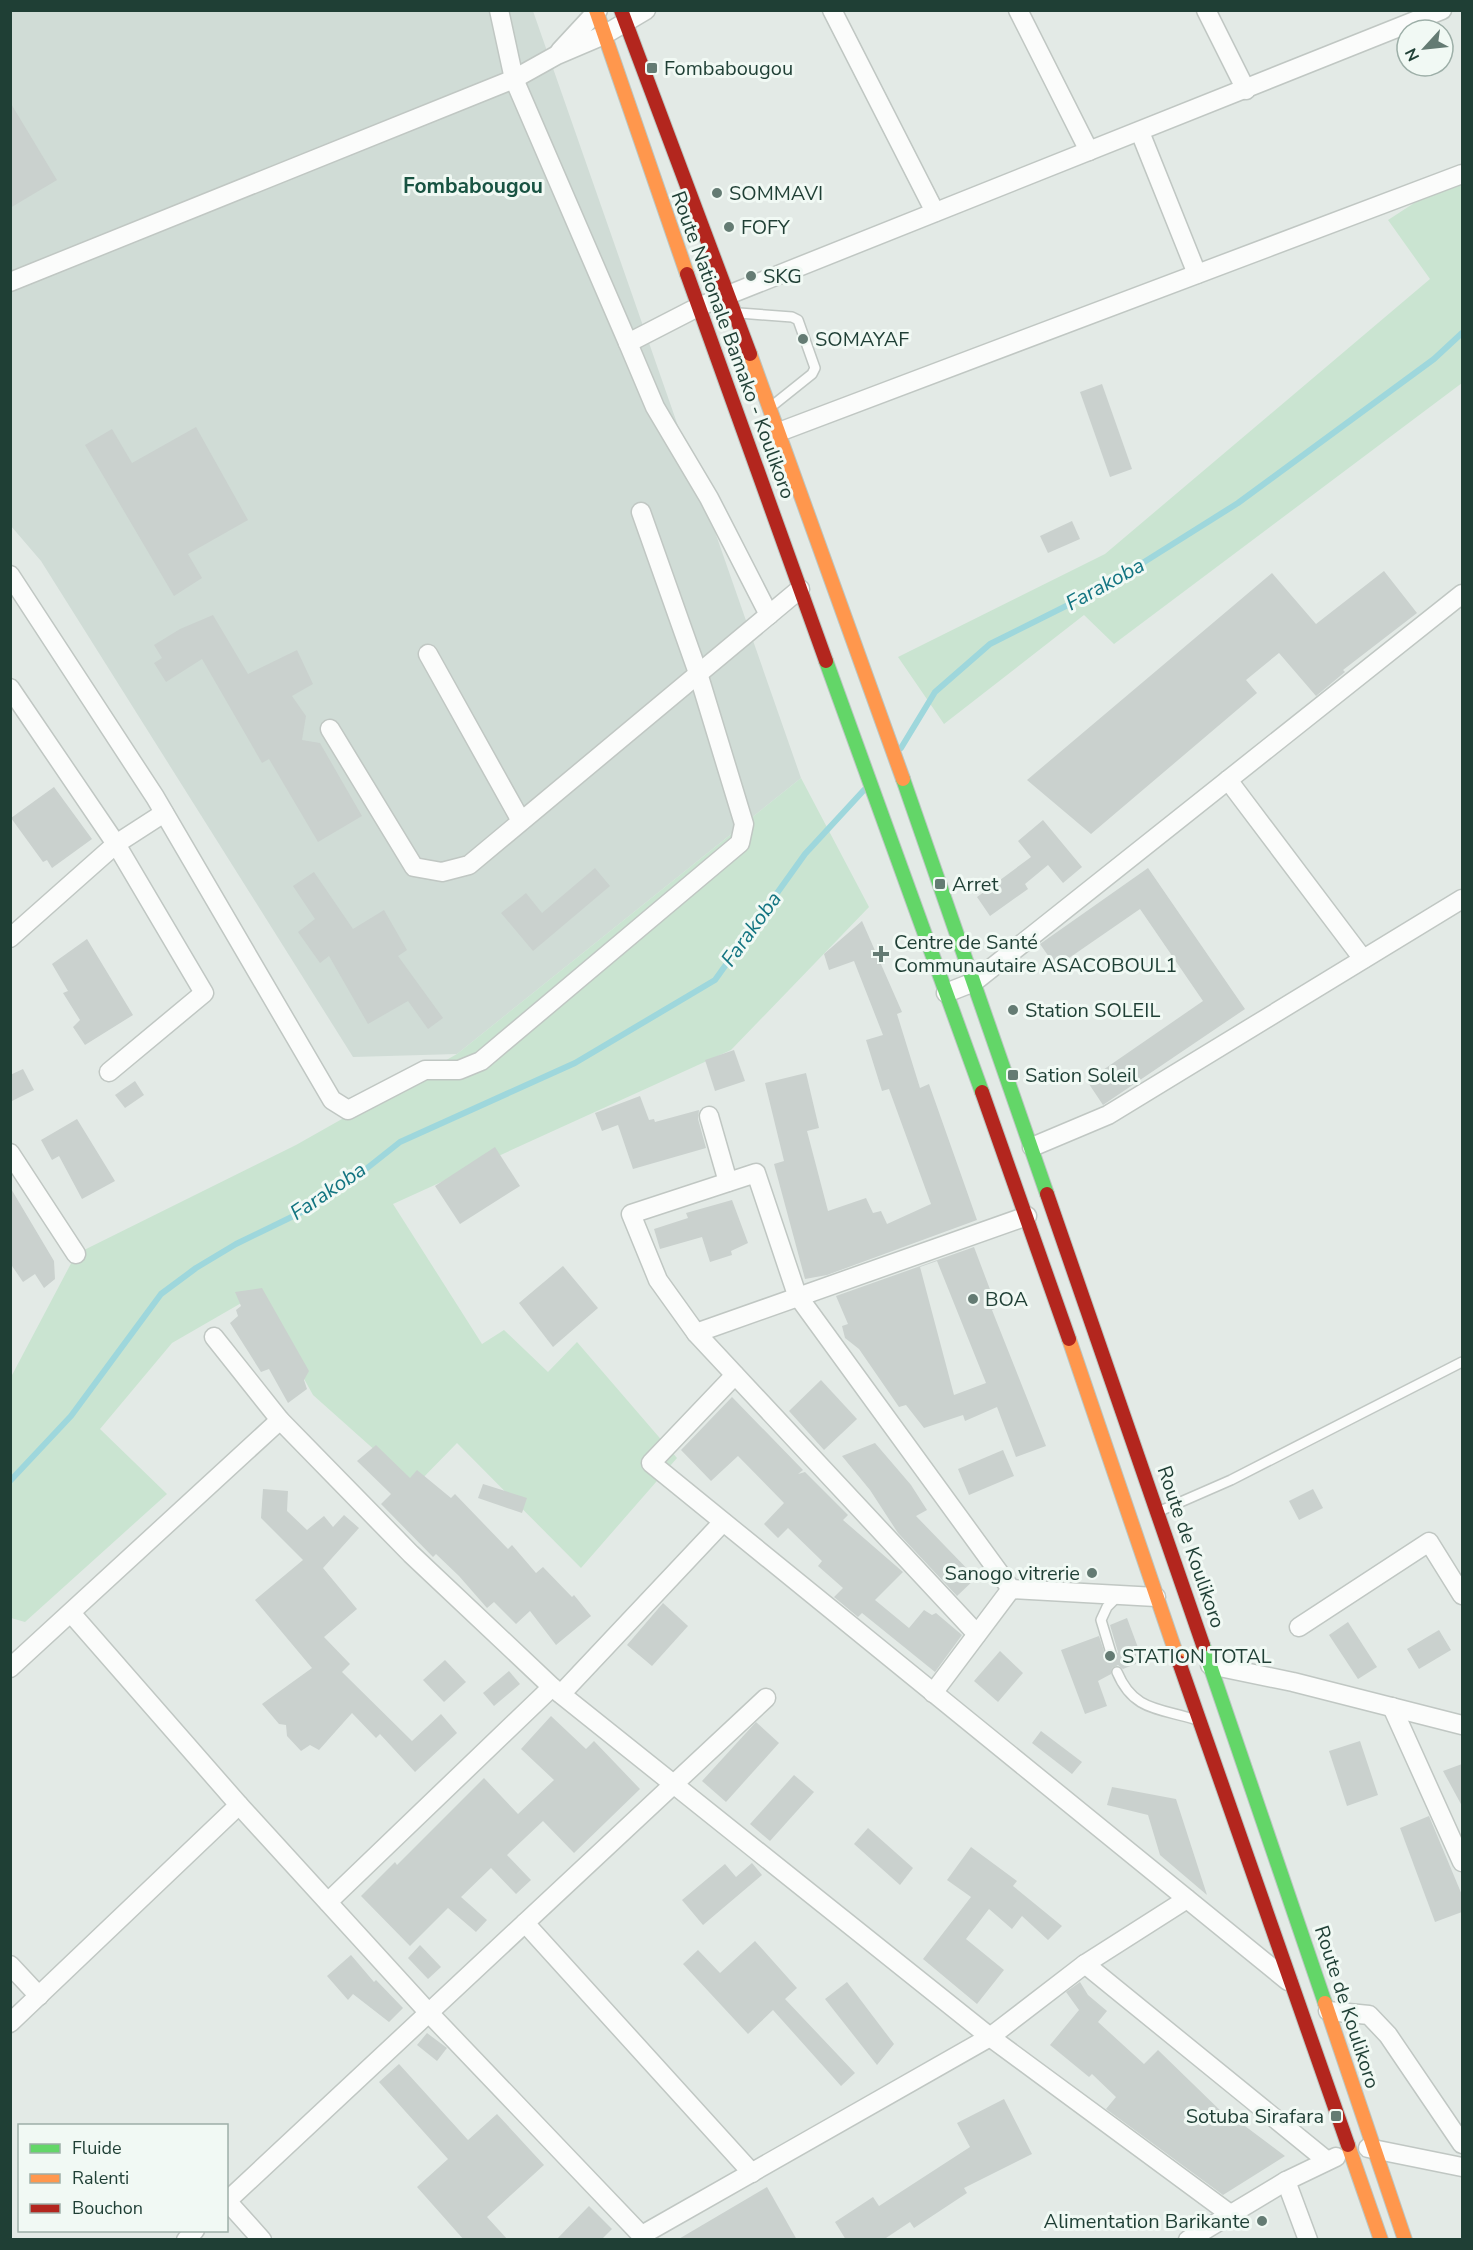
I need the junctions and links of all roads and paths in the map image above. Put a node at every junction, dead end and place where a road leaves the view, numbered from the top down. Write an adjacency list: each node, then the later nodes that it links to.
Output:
1 (499, 10): 13 (street)
2 (646, 10): 8 (street)
3 (832, 10): 18 (street)
4 (1018, 10): 16 (street)
5 (1206, 10): 14 (street)
6 (1442, 10): 9 (street)
7 (597, 11): 11 (main road, Route Nationale Bamako - Koulikoro); 12 (street)
8 (623, 16): 11 (street); 21 (main road, Route Nationale Bamako - Koulikoro)
9 (1406, 18)
10 (1395, 23): 14 (street)
11 (604, 35): 12 (street); 22 (main road, Route Nationale Bamako - Koulikoro)
12 (557, 55): 13 (street)
13 (514, 79): 20 (street); 24 (street)
14 (1246, 90): 15 (street)
15 (1140, 132): 16 (street); 19 (street)
16 (1089, 151): 18 (street)
17 (1462, 174): 19 (street)
18 (935, 212): 21 (street)
19 (1197, 274): 26 (street)
20 (10, 282)
21 (728, 295): 22 (street); 23 (main road, Route Nationale Bamako - Koulikoro)
22 (698, 307): 24 (street); 29 (main road, Route Nationale Bamako - Koulikoro)
23 (735, 313): 25 (main road, Route Nationale Bamako - Koulikoro); 25 (lane)
24 (628, 343): 31 (street)
25 (770, 408): 26 (main road, Route Nationale Bamako - Koulikoro)
26 (779, 432): 39 (main road, Route Nationale Bamako - Koulikoro)
27 (641, 512): 33 (street)
28 (10, 575): 37 (street)
29 (800, 589): 31 (street); 45 (main road, Route Nationale Bamako - Koulikoro)
30 (1462, 594): 36 (street)
31 (769, 615): 33 (street)
32 (428, 654): 38 (street)
33 (698, 673): 37 (street); 38 (street)
34 (10, 688): 40 (street)
35 (330, 729): 38 (street)
36 (1228, 780): 43 (street); 44 (street)
37 (164, 813): 40 (street)
38 (521, 821)
39 (920, 828): 44 (main road, Route de Koulikoro)
40 (116, 844): 42 (street); 46 (street)
41 (1462, 899): 43 (street)
42 (10, 938)
43 (1363, 959): 48 (street)
44 (974, 982): 45 (street); 48 (main road, Route de Koulikoro)
45 (946, 993): 51 (main road, Route Nationale Bamako - Koulikoro)
46 (109, 1072)
47 (709, 1116): 50 (street)
48 (1032, 1147): 59 (main road, Route de Koulikoro)
49 (10, 1153): 52 (street)
50 (729, 1182): 53 (street); 54 (street)
51 (1027, 1216): 53 (street); 64 (main road)
52 (76, 1254)
53 (797, 1295): 54 (street); 61 (street)
54 (696, 1333): 57 (street)
55 (214, 1336): 58 (street)
56 (1462, 1362): 59 (lane)
57 (735, 1375): 60 (street); 67 (street)
58 (280, 1420): 65 (street); 72 (street)
59 (1158, 1512): 69 (main road, Route de Koulikoro)
60 (723, 1522): 72 (street); 73 (street)
61 (1011, 1589): 62 (street); 67 (street)
62 (1119, 1595): 64 (street); 68 (lane)
63 (1462, 1595): 66 (street)
64 (1156, 1597): 76 (main road)
65 (71, 1613): 70 (street); 79 (street)
66 (1299, 1627)
67 (977, 1634): 73 (street)
68 (1111, 1653)
69 (1210, 1665): 75 (street); 88 (main road, Route de Koulikoro)
70 (10, 1668)
71 (1117, 1672): 76 (lane)
72 (556, 1690): 78 (street); 82 (street)
73 (933, 1693): 81 (street)
74 (766, 1698): 78 (street)
75 (1392, 1707): 77 (street); 80 (street)
76 (1199, 1721): 86 (main road)
77 (1462, 1725)
78 (674, 1785): 83 (street); 91 (street)
79 (239, 1806): 82 (street); 87 (street)
80 (1462, 1862)
81 (1187, 1899): 84 (street); 86 (street)
82 (328, 1902): 89 (street)
83 (525, 1923): 89 (street); 97 (street)
84 (1085, 1964): 91 (street); 95 (street)
85 (10, 1965): 87 (street)
86 (1290, 1982): 94 (main road)
87 (39, 1996): 90 (street)
88 (1328, 2011): 92 (street); 93 (main road, Route de Koulikoro)
89 (429, 2013): 99 (street); 102 (street)
90 (10, 2023)
91 (990, 2037): 97 (street); 101 (street)
92 (1462, 2144)
93 (1372, 2147): 94 (street); 96 (street); 107 (main road, Route de Koulikoro)
94 (1351, 2153): 95 (street); 106 (main road)
95 (1326, 2160): 98 (street)
96 (1462, 2167)
97 (752, 2173): 102 (street)
98 (1286, 2181): 101 (street); 105 (street)
99 (228, 2200)
100 (228, 2202): 103 (street)
101 (1230, 2214): 104 (street)
102 (644, 2237)
103 (262, 2240)
104 (1188, 2240)
105 (1308, 2240)
106 (1381, 2240)
107 (1405, 2240)

